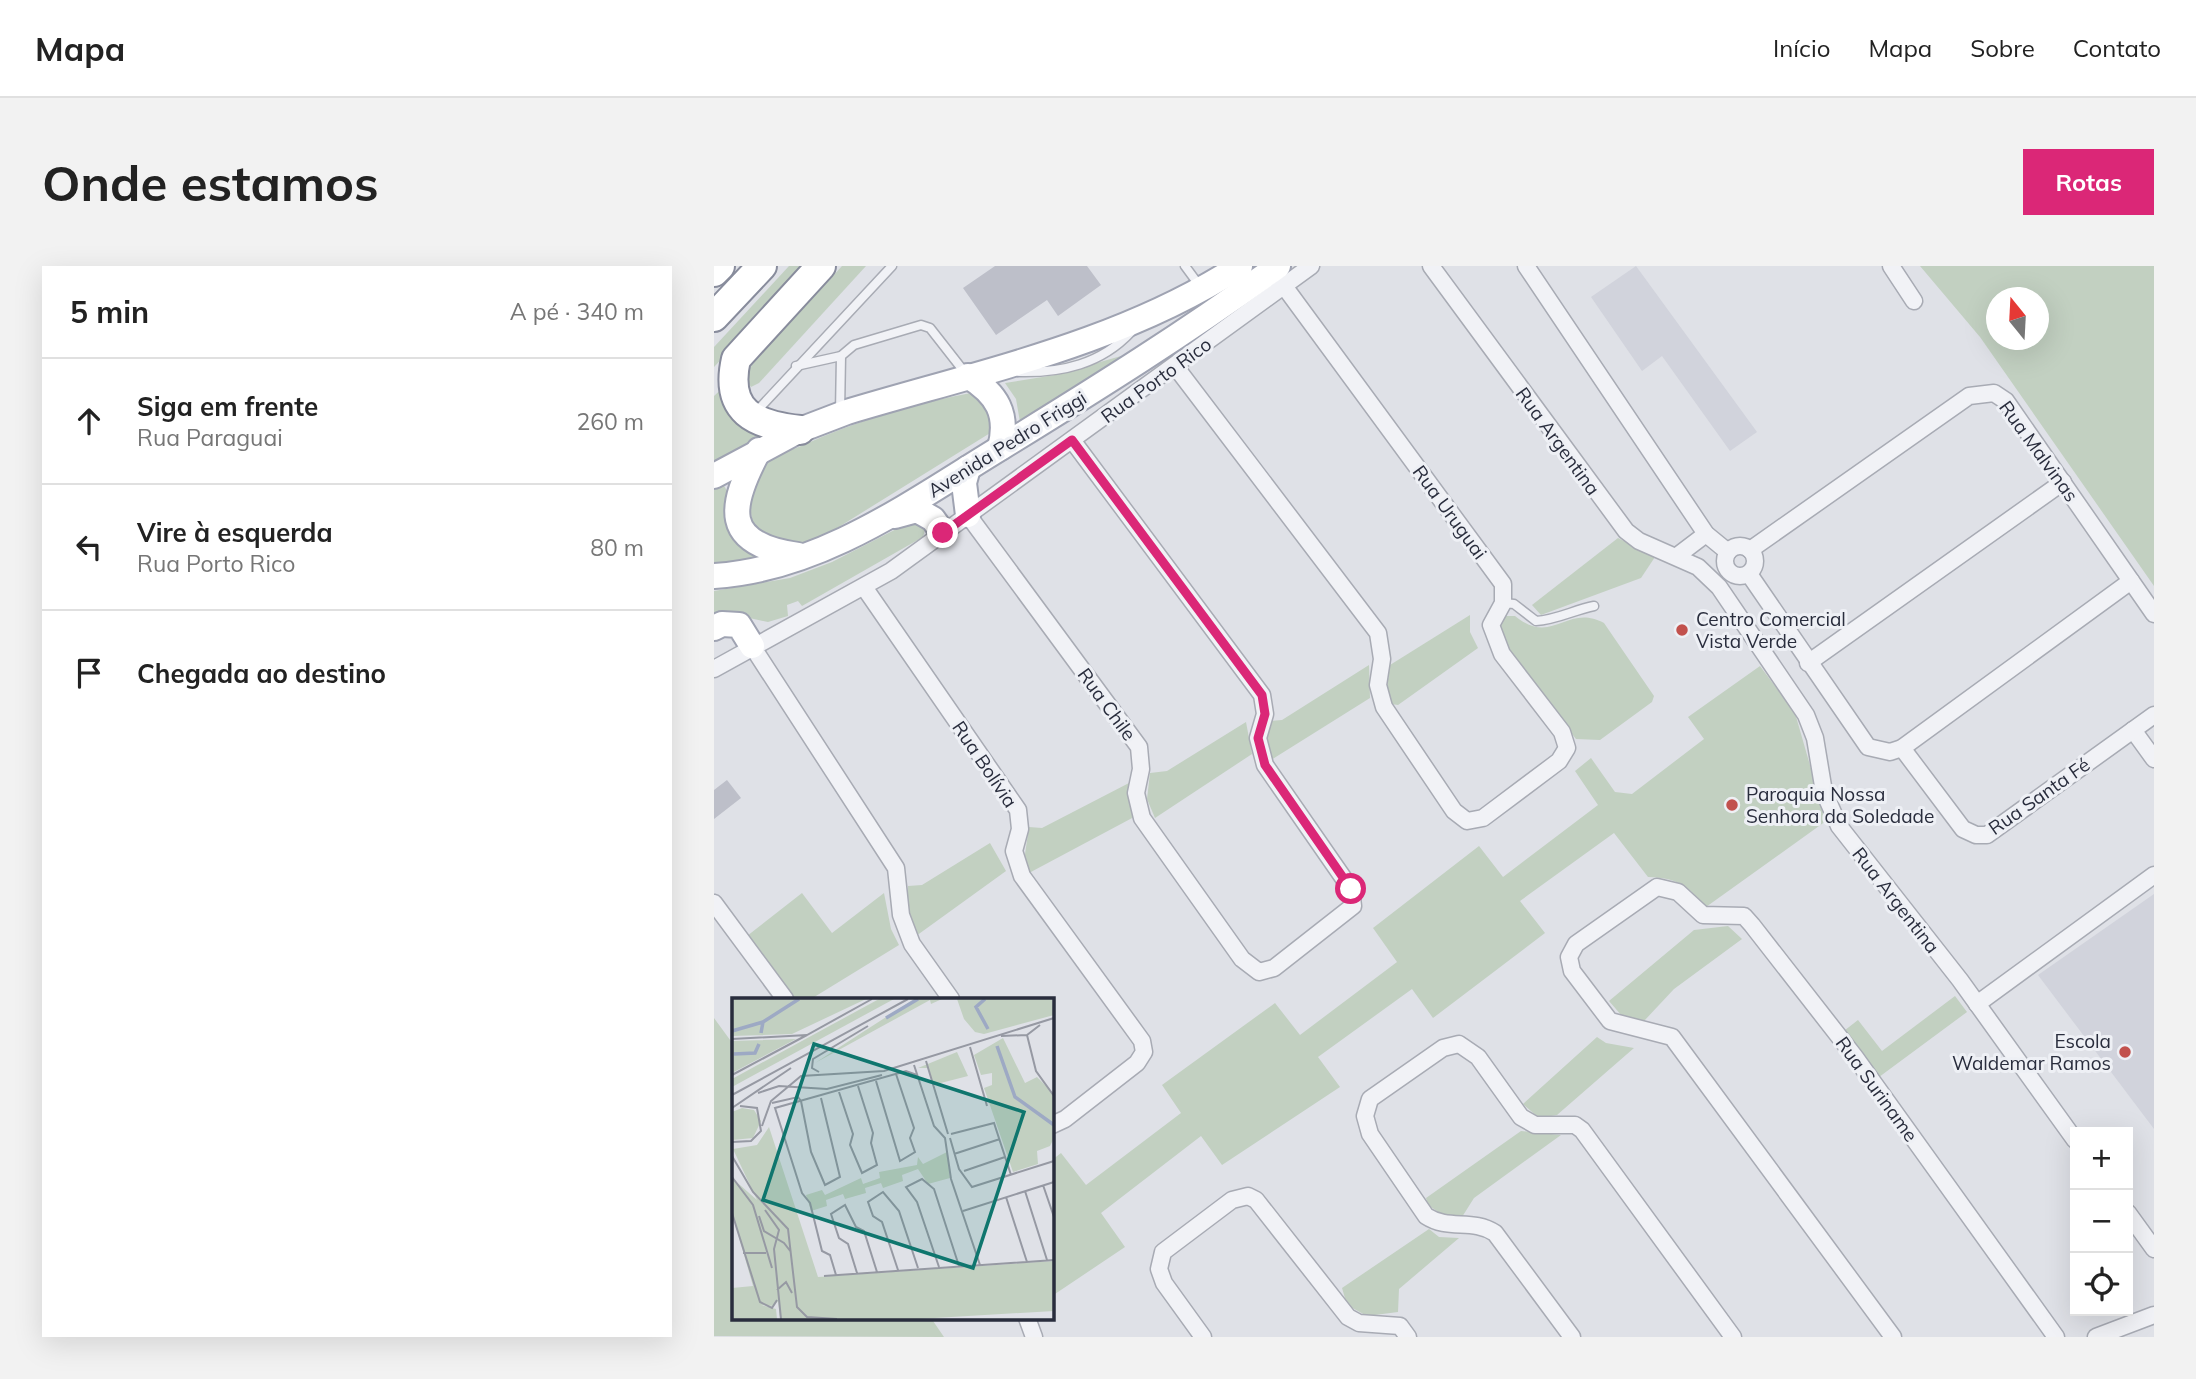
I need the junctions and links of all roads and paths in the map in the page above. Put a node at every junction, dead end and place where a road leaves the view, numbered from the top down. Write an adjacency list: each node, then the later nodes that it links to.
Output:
1 (719, 266): 11 (highway)
2 (762, 266): 14 (highway)
3 (821, 266): 25 (highway)
4 (892, 266): 21 (lane)
5 (1185, 266): 13 (lane)
6 (1240, 266): 13 (main road)
7 (1311, 266): 12 (street, Rua Porto Rico)
8 (1432, 266): 40 (street, Rua Argentina)
9 (1526, 266): 36 (street)
10 (1891, 266): 15 (street)
11 (714, 272)
12 (1281, 276): 17 (main road, Avenida Pedro Friggi); 19 (street, Rua Porto Rico); 47 (street, Rua Uruguai)
13 (1203, 290): 23 (main road)
14 (735, 295): 16 (highway); 18 (highway)
15 (1914, 301)
16 (714, 317)
17 (1205, 319): 19 (main road); 28 (main road, Avenida Pedro Friggi)
18 (714, 325)
19 (1201, 348): 22 (street, Rua Porto Rico)
20 (841, 356): 21 (lane); 23 (lane); 24 (lane)
21 (796, 366): 25 (lane)
22 (1175, 366): 27 (street, Rua Porto Rico); 47 (street)
23 (978, 374): 24 (main road); 28 (main road)
24 (840, 415): 26 (main road)
25 (751, 417): 26 (highway)
26 (800, 430): 29 (main road)
27 (1072, 440): 33 (street, Rua Porto Rico); 33 (street, Rua Chile)
28 (1000, 448): 30 (main road, Avenida Pedro Friggi)
29 (759, 450): 31 (main road); 39 (main road)
30 (968, 468): 33 (main road); 34 (main road, Avenida Pedro Friggi)
31 (714, 476)
32 (2063, 482): 37 (street, Rua Malvinas); 44 (street, Rua Malvinas); 52 (street)
33 (968, 515): 35 (street, Rua Porto Rico)
34 (885, 520): 35 (main road); 39 (main road, Avenida Pedro Friggi)
35 (943, 533): 45 (street, Rua Porto Rico)
36 (1706, 534): 38 (street); 40 (street)
37 (1750, 550): 38 (street); 42 (street)
38 (1728, 552): 41 (street)
39 (805, 556): 43 (main road, Avenida Pedro Friggi)
40 (1676, 556): 46 (street, Rua Argentina)
41 (1730, 573): 42 (street); 46 (street)
42 (1749, 574): 52 (street)
43 (714, 576)
44 (2131, 581): 49 (street, Rua Malvinas); 56 (street)
45 (864, 587): 51 (street, Rua Porto Rico); 63 (street, Rua Bolívia)
46 (1719, 587): 62 (street, Rua Argentina)
47 (1503, 603): 48 (lane)
48 (1594, 606)
49 (2154, 614)
50 (714, 628): 51 (main road)
51 (752, 646): 53 (street, Rua Porto Rico); 61 (street)
52 (1808, 663): 56 (street)
53 (714, 669)
54 (2154, 715): 55 (street, Rua Santa Fé)
55 (2133, 730): 56 (street, Rua Santa Fé); 57 (street)
56 (1902, 748)
57 (2154, 759)
58 (2154, 875): 62 (street)
59 (714, 903): 60 (street)
60 (784, 998)
61 (950, 998)
62 (1977, 1004): 64 (street, Rua Argentina)
63 (1054, 1124)
64 (2070, 1133)
65 (2133, 1220): 66 (street)
66 (2154, 1249)
67 (2154, 1315): 76 (street)
68 (1028, 1320): 69 (street)
69 (1034, 1337)
70 (1203, 1337): 71 (street)
71 (1408, 1337)
72 (1572, 1337): 73 (street)
73 (1733, 1337)
74 (1893, 1337): 75 (street, Rua Suriname)
75 (2056, 1337)
76 (2095, 1337)

